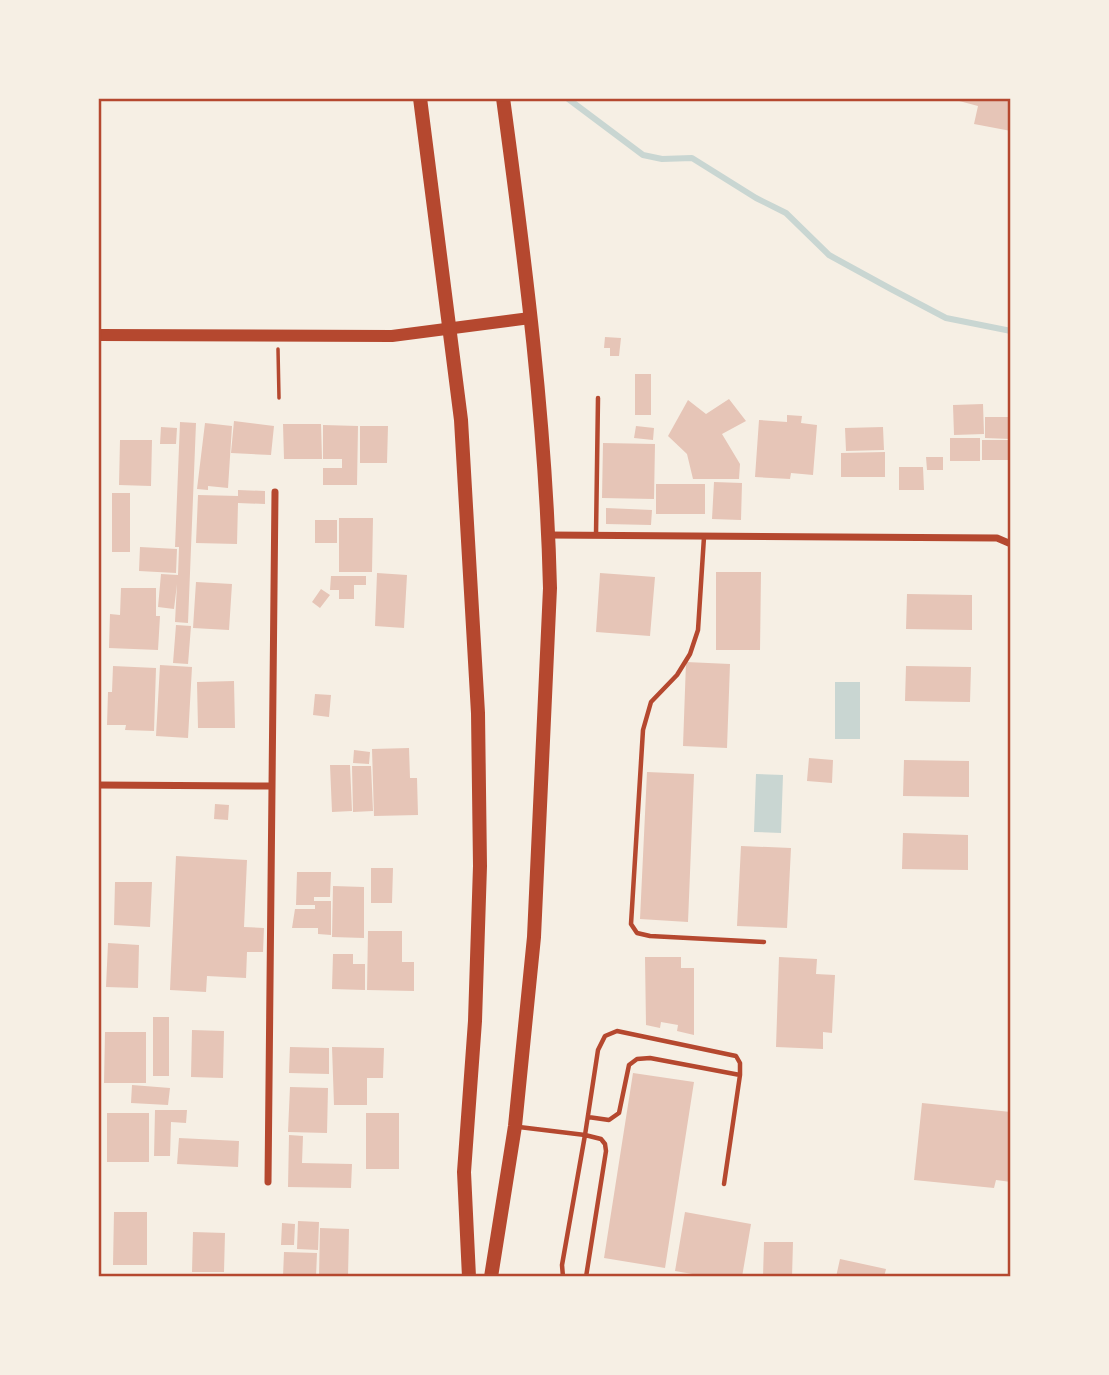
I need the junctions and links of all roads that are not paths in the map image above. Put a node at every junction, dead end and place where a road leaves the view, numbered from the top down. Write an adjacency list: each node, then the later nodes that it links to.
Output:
1 (420, 98): 4 (main road)
2 (503, 98): 3 (main road)
3 (530, 318): 4 (main road); 8 (main road)
4 (450, 328): 5 (main road); 21 (main road)
5 (98, 335)
6 (598, 398): 9 (lane)
7 (275, 492): 13 (street)
8 (548, 535): 9 (street); 17 (main road)
9 (596, 536): 10 (street)
10 (704, 536): 11 (street); 14 (lane)
11 (1011, 544)
12 (98, 785): 13 (street)
13 (272, 786): 19 (street)
14 (764, 942)
15 (740, 1075): 16 (lane); 16 (lane); 20 (lane)
16 (588, 1117): 18 (lane)
17 (515, 1126): 18 (lane); 22 (main road)
18 (585, 1135): 23 (lane); 24 (lane)
19 (268, 1182)
20 (724, 1184)
21 (469, 1277)
22 (491, 1277)
23 (563, 1277)
24 (586, 1277)

